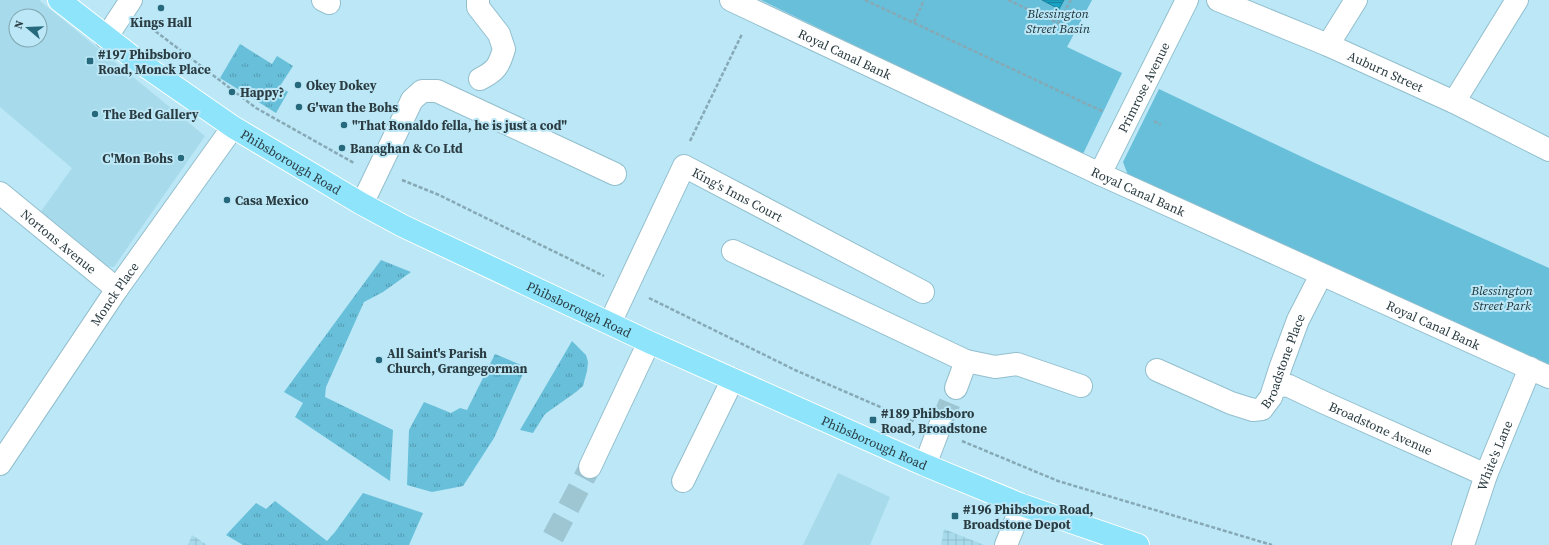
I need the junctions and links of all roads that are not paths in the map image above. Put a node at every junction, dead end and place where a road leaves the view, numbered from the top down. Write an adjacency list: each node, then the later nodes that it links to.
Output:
1 (59, 0): 9 (main road, Phibsborough Road)
2 (478, 0): 11 (street)
3 (731, 0): 16 (street, Royal Canal Bank)
4 (1187, 0): 16 (street, Primrose Avenue)
5 (1218, 0): 10 (street, Auburn Street)
6 (1356, 0): 10 (street)
7 (1517, 0): 12 (street)
8 (128, 5): 9 (street)
9 (106, 38): 13 (main road, Phibsborough Road)
10 (1328, 45): 12 (street, Auburn Street)
11 (480, 79)
12 (1454, 102): 14 (street, Auburn Street)
13 (233, 127): 18 (main road, Phibsborough Road); 21 (street, Monck Place)
14 (1549, 150)
15 (615, 174): 18 (street)
16 (1100, 174): 20 (street, Royal Canal Bank)
17 (0, 193): 21 (street, Nortons Avenue)
18 (362, 204): 23 (main road, Phibsborough Road)
19 (733, 251): 25 (street)
20 (1321, 275): 26 (street, Royal Canal Bank); 30 (street, Broadstone Place)
21 (117, 289): 34 (street, Monck Place)
22 (923, 292): 23 (street, King's Inns Court)
23 (610, 323): 24 (main road, Phibsborough Road)
24 (649, 342): 29 (main road, Phibsborough Road); 36 (street)
25 (966, 361): 31 (street); 32 (street)
26 (1530, 368): 28 (street, Royal Canal Bank); 37 (street, White's Lane)
27 (1157, 370): 30 (street, Broadstone Place)
28 (1549, 377)
29 (733, 379): 35 (main road, Phibsborough Road); 38 (street)
30 (1276, 385): 37 (street, Broadstone Avenue)
31 (1081, 386)
32 (956, 388)
33 (940, 427): 35 (street)
34 (0, 464)
35 (925, 465): 39 (main road, Phibsborough Road)
36 (590, 467)
37 (1486, 475): 42 (street, White's Lane)
38 (684, 481)
39 (1022, 504): 40 (street); 41 (main road, Phibsborough Road)
40 (1006, 545)
41 (1138, 545)
42 (1463, 545)

